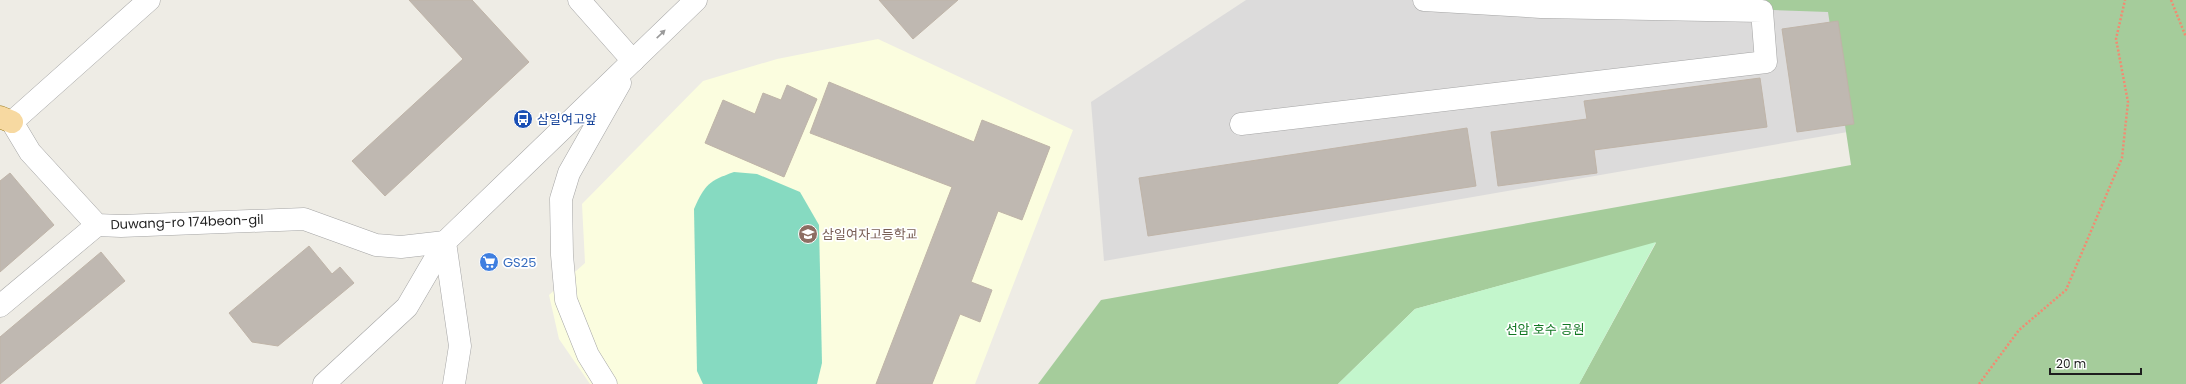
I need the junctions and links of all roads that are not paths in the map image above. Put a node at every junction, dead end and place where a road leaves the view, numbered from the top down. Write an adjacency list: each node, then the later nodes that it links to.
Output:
1 (149, 0): 6 (street, Duwang-ro 174beon-gil)
2 (579, 0): 5 (street)
3 (696, 0): 5 (street, one-way to 3)
4 (1424, 0): 7 (street)
5 (633, 62): 9 (street); 13 (street)
6 (4, 124): 8 (street, Duwang-ro 174beon-gil)
7 (1241, 124)
8 (97, 224): 9 (street, Duwang-ro 174beon-gil); 10 (street)
9 (445, 242): 11 (street); 12 (street)
10 (0, 306)
11 (324, 384)
12 (454, 384)
13 (606, 384)

